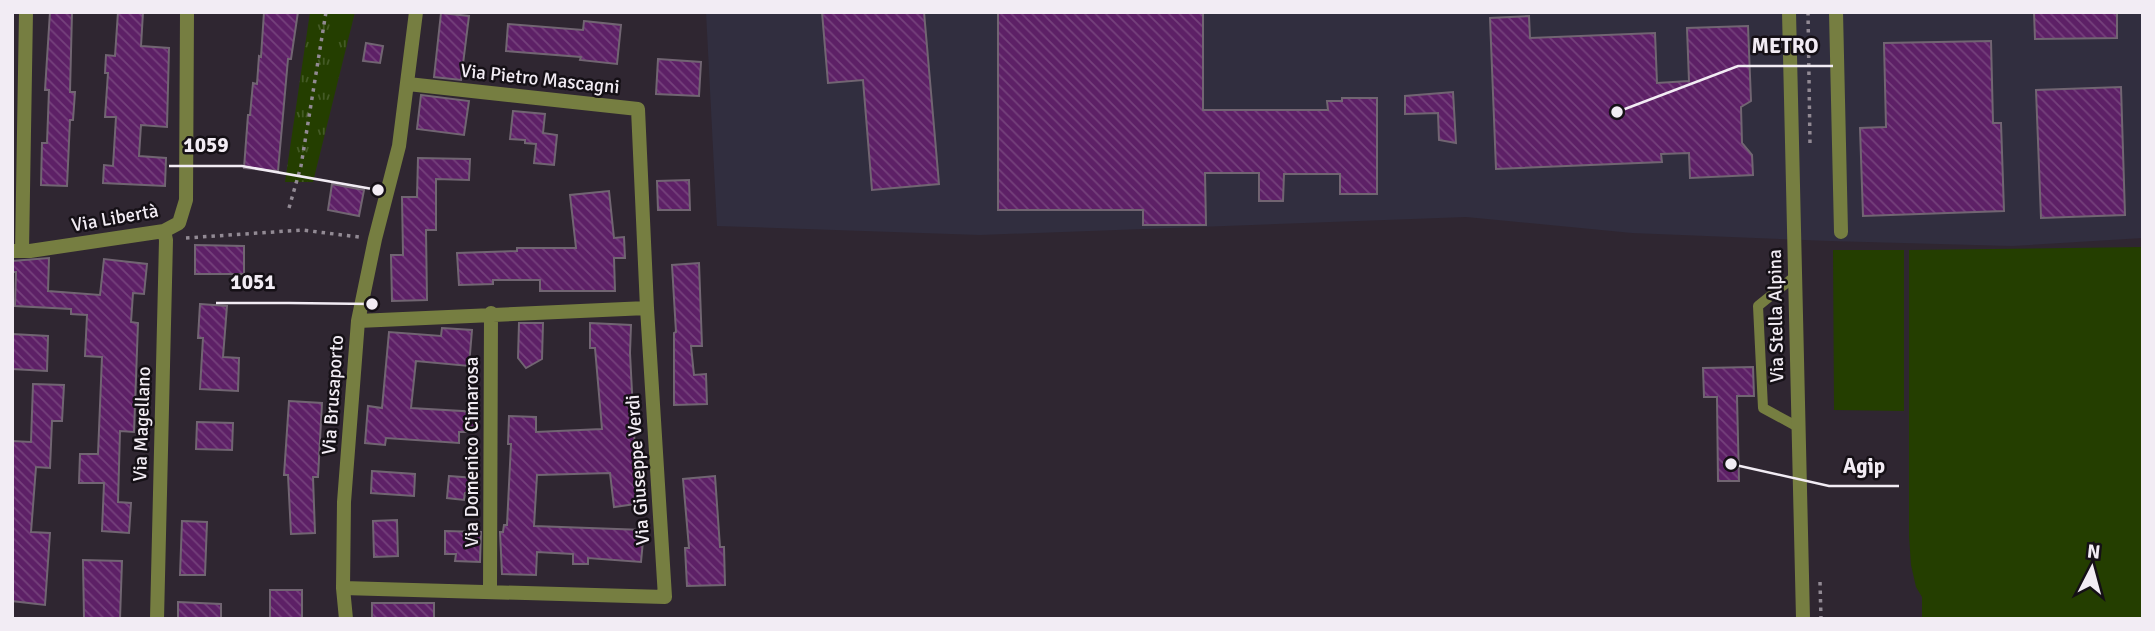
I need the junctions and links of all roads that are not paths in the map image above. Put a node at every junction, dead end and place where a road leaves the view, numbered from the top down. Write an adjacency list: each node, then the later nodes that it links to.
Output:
1 (26, 12): 9 (street)
2 (187, 12): 8 (street, Via Libertà)
3 (416, 12): 6 (street, Via Brusaporto)
4 (1789, 12): 10 (street, Via Stella Alpina)
5 (1836, 12): 7 (street)
6 (408, 84): 11 (street, Via Pietro Mascagni); 13 (street, Via Brusaporto)
7 (1841, 232)
8 (165, 235): 9 (street, Via Libertà); 17 (street, Via Magellano)
9 (17, 251)
10 (1794, 277): 14 (street, Via Stella Alpina); 14 (lane)
11 (647, 308): 12 (street); 16 (street, Via Giuseppe Verdi)
12 (491, 313): 13 (street); 16 (street, Via Domenico Cimarosa)
13 (358, 321): 15 (street, Via Brusaporto)
14 (1798, 427): 19 (street, Via Stella Alpina)
15 (343, 588): 16 (street, Via Giuseppe Verdi); 18 (street, Via Brusaporto)
16 (490, 591)
17 (157, 619)
18 (346, 619)
19 (1803, 619)

